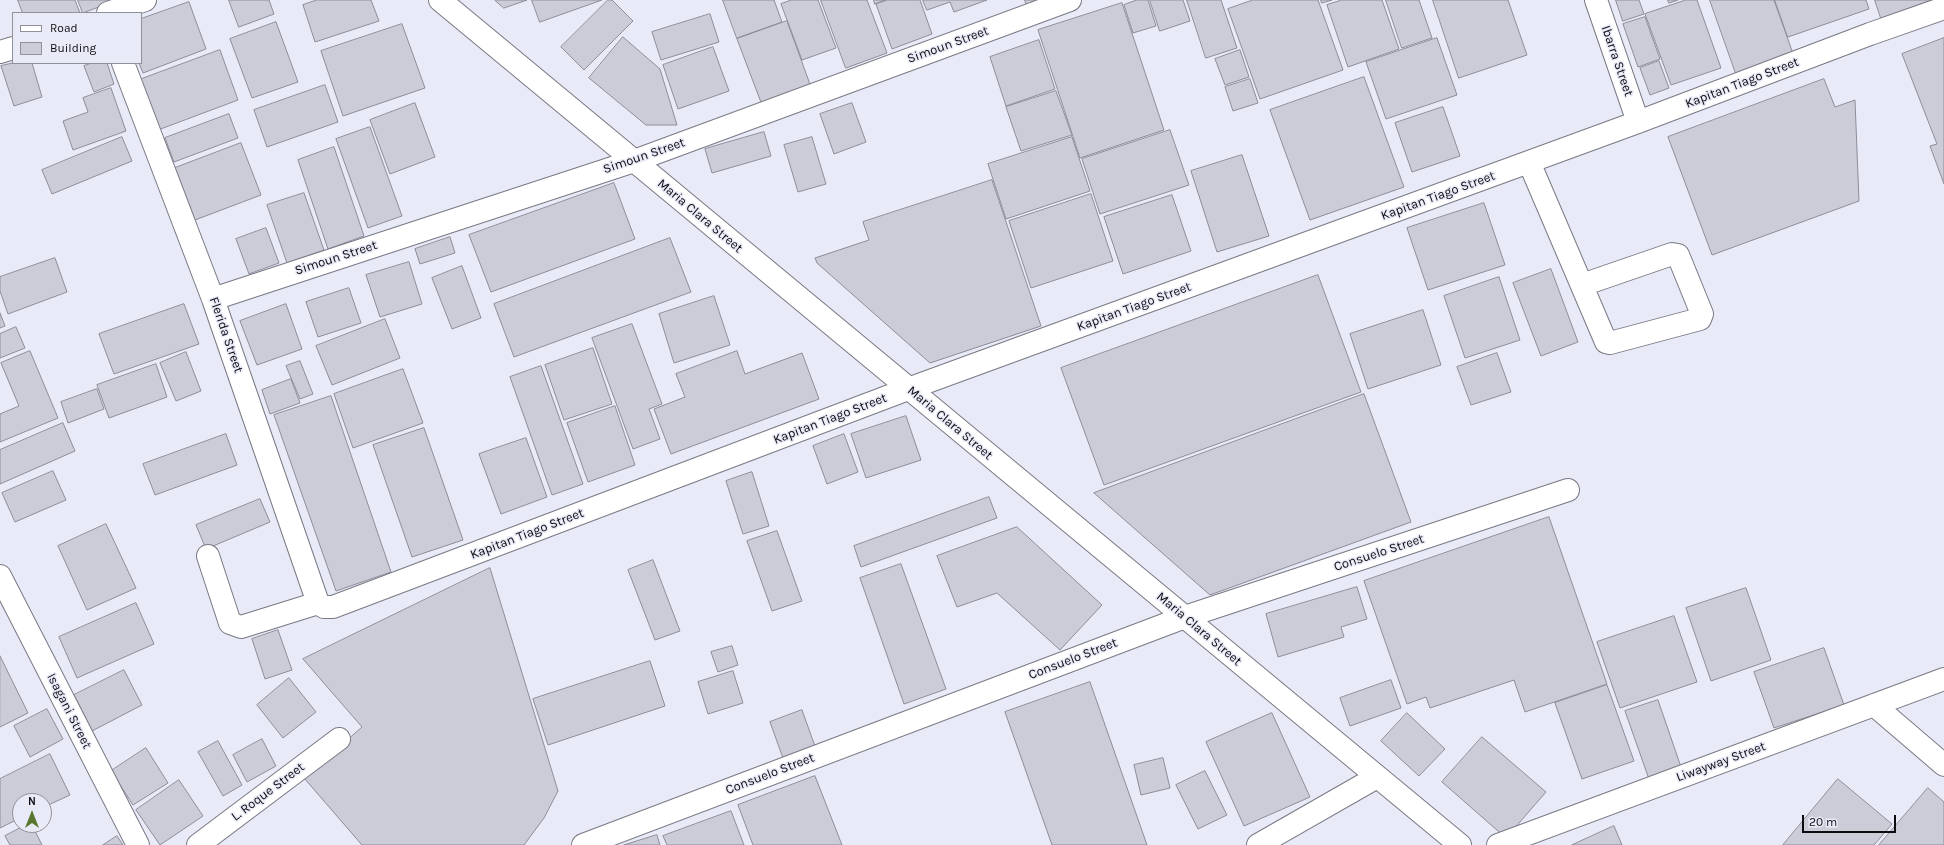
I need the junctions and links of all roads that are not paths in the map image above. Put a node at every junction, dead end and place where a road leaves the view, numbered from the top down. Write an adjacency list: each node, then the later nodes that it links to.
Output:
1 (145, 0): 6 (street)
2 (440, 0): 11 (street, Maria Clara Street)
3 (1070, 0): 11 (street, Simoun Street)
4 (1596, 0): 10 (street, Ibarra Street)
5 (1944, 8): 10 (street, Kapitan Tiago Street)
6 (111, 12)
7 (12, 48): 8 (street)
8 (0, 52)
9 (123, 64): 14 (street, Flerida Street)
10 (1638, 122): 12 (street, Kapitan Tiago Street)
11 (634, 161): 14 (street, Simoun Street); 15 (street, Maria Clara Street)
12 (1529, 162): 13 (street); 15 (street, Kapitan Tiago Street)
13 (1582, 285): 13 (street)
14 (213, 299): 19 (street, Flerida Street)
15 (908, 389): 19 (street, Kapitan Tiago Street); 20 (street, Maria Clara Street)
16 (1568, 490): 20 (street, Consuelo Street)
17 (208, 556): 19 (street, Kapitan Tiago Street)
18 (0, 576): 26 (street, Isagani Street)
19 (321, 605)
20 (1184, 617): 25 (street, Maria Clara Street); 28 (street, Consuelo Street)
21 (1944, 679): 22 (street, Liwayway Street)
22 (1874, 704): 24 (street); 31 (street, Liwayway Street)
23 (339, 739): 27 (street, L. Roque Street)
24 (1944, 765)
25 (1378, 777): 29 (street); 30 (street, Maria Clara Street)
26 (138, 845)
27 (198, 845)
28 (583, 845)
29 (1258, 845)
30 (1460, 845)
31 (1498, 845)

